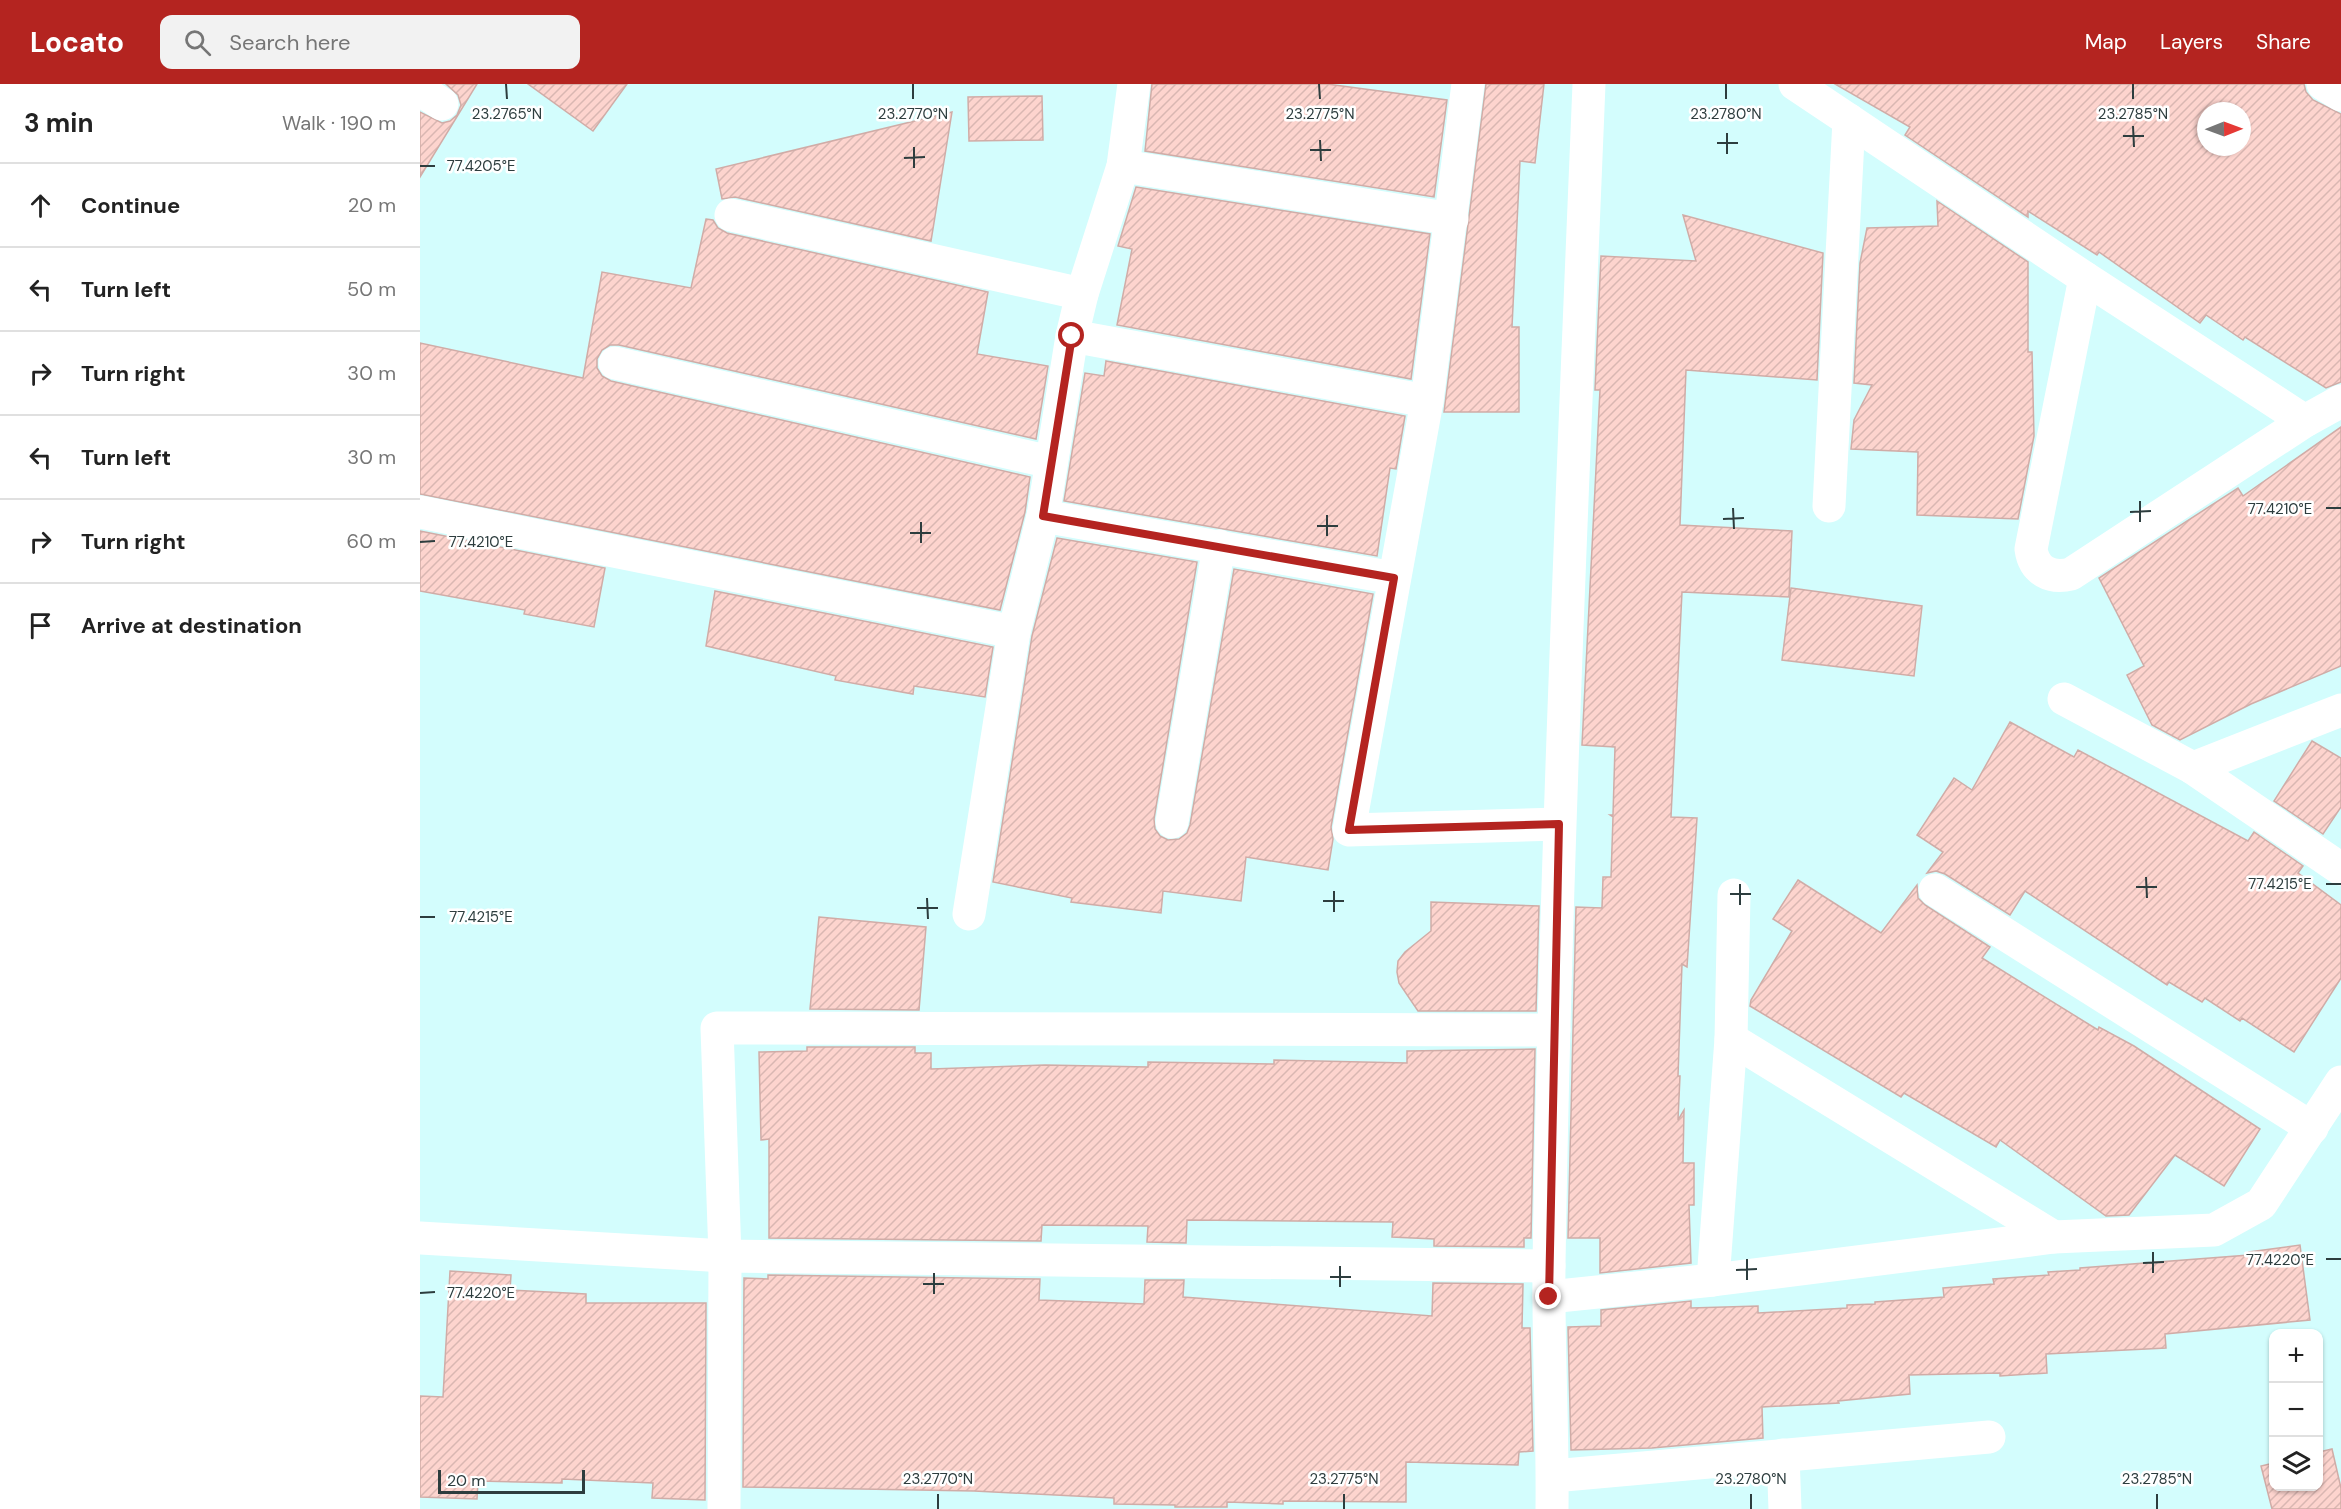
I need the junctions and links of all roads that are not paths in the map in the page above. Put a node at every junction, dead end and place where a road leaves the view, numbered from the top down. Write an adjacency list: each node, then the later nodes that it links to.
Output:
1 (1134, 84): 8 (street)
2 (1468, 84): 10 (street)
3 (1589, 84): 29 (street)
4 (1795, 84): 7 (street)
5 (2323, 84): 6 (street)
6 (2341, 95)
7 (1849, 120): 11 (street); 19 (street)
8 (1122, 166): 10 (street); 12 (street)
9 (731, 215): 12 (street)
10 (1452, 219): 15 (street)
11 (2085, 278): 17 (street); 17 (street)
12 (1082, 294): 13 (street)
13 (1072, 336): 15 (street); 18 (street)
14 (615, 363): 18 (street)
15 (1427, 401): 23 (street)
16 (2341, 401): 17 (street)
17 (2305, 421)
18 (1051, 462): 21 (street)
19 (1828, 506)
20 (420, 512): 24 (street)
21 (1043, 516): 22 (street); 24 (street)
22 (1219, 546): 23 (street); 28 (street)
23 (1394, 578): 29 (street)
24 (1014, 632): 33 (street)
25 (2064, 699): 27 (street)
26 (2341, 710): 27 (street)
27 (2193, 768): 30 (street)
28 (1172, 822)
29 (1559, 824): 34 (street)
30 (2341, 869)
31 (1935, 890): 37 (street)
32 (1734, 895): 35 (street)
33 (969, 914)
34 (1554, 1030): 40 (street); 42 (street)
35 (1731, 1039): 38 (street); 41 (street)
36 (2341, 1082): 37 (street)
37 (2312, 1128): 38 (street)
38 (2054, 1237): 41 (street)
39 (420, 1238): 40 (street)
40 (725, 1256): 42 (street); 46 (street)
41 (1713, 1280): 42 (street)
42 (1549, 1281): 45 (street)
43 (1989, 1437): 44 (street)
44 (1783, 1455): 45 (street); 48 (street)
45 (1553, 1476): 47 (street)
46 (724, 1509)
47 (1552, 1509)
48 (1785, 1509)

